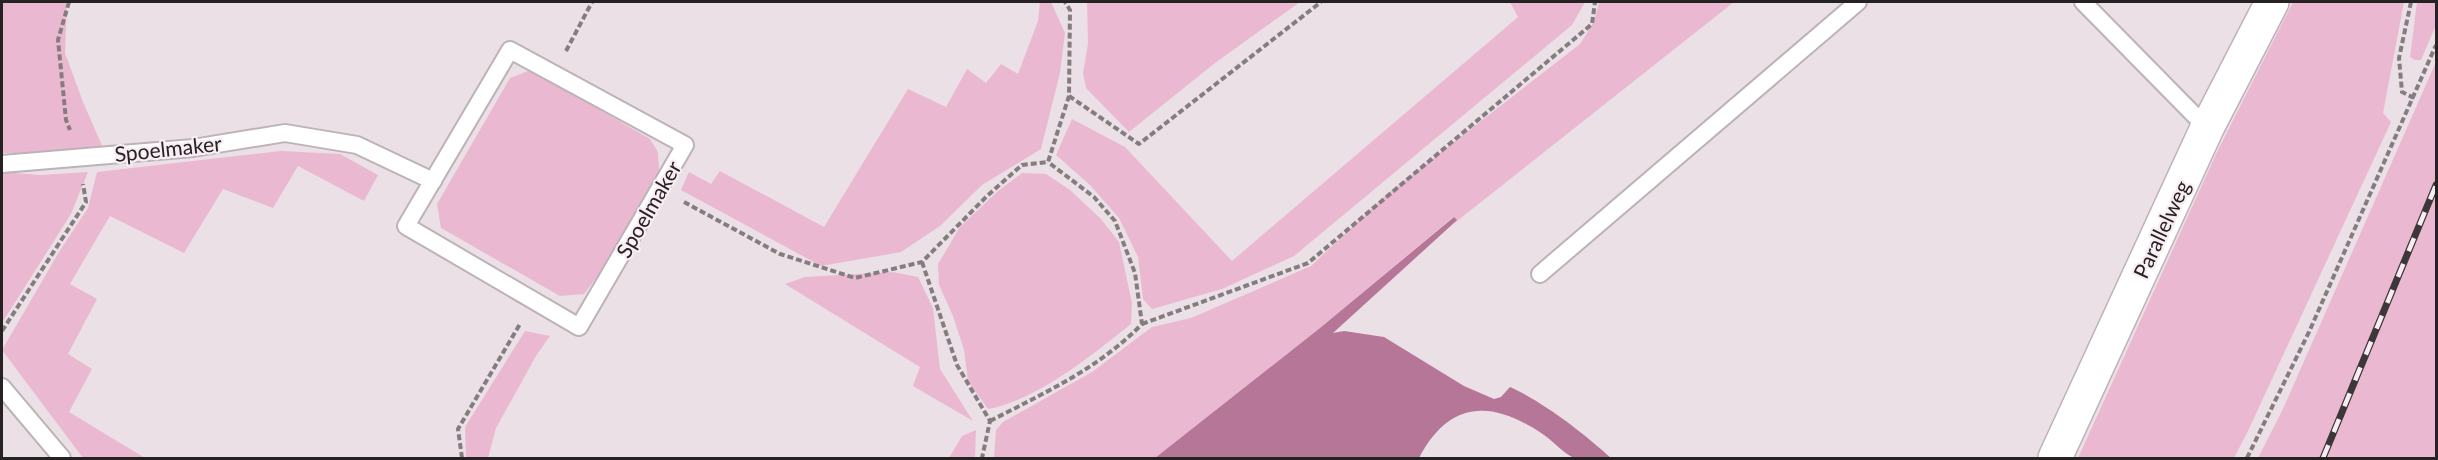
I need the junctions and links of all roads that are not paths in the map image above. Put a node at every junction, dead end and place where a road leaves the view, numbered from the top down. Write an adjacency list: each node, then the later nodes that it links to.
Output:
1 (1858, 2): 7 (lane)
2 (2083, 2): 4 (lane)
3 (2272, 2): 4 (street, Parallelweg)
4 (2207, 128): 10 (street, Parallelweg)
5 (2, 164): 6 (lane, Spoelmaker)
6 (433, 181): 6 (lane, Spoelmaker)
7 (1540, 274)
8 (2, 387): 9 (lane)
9 (54, 456)
10 (2055, 459)

